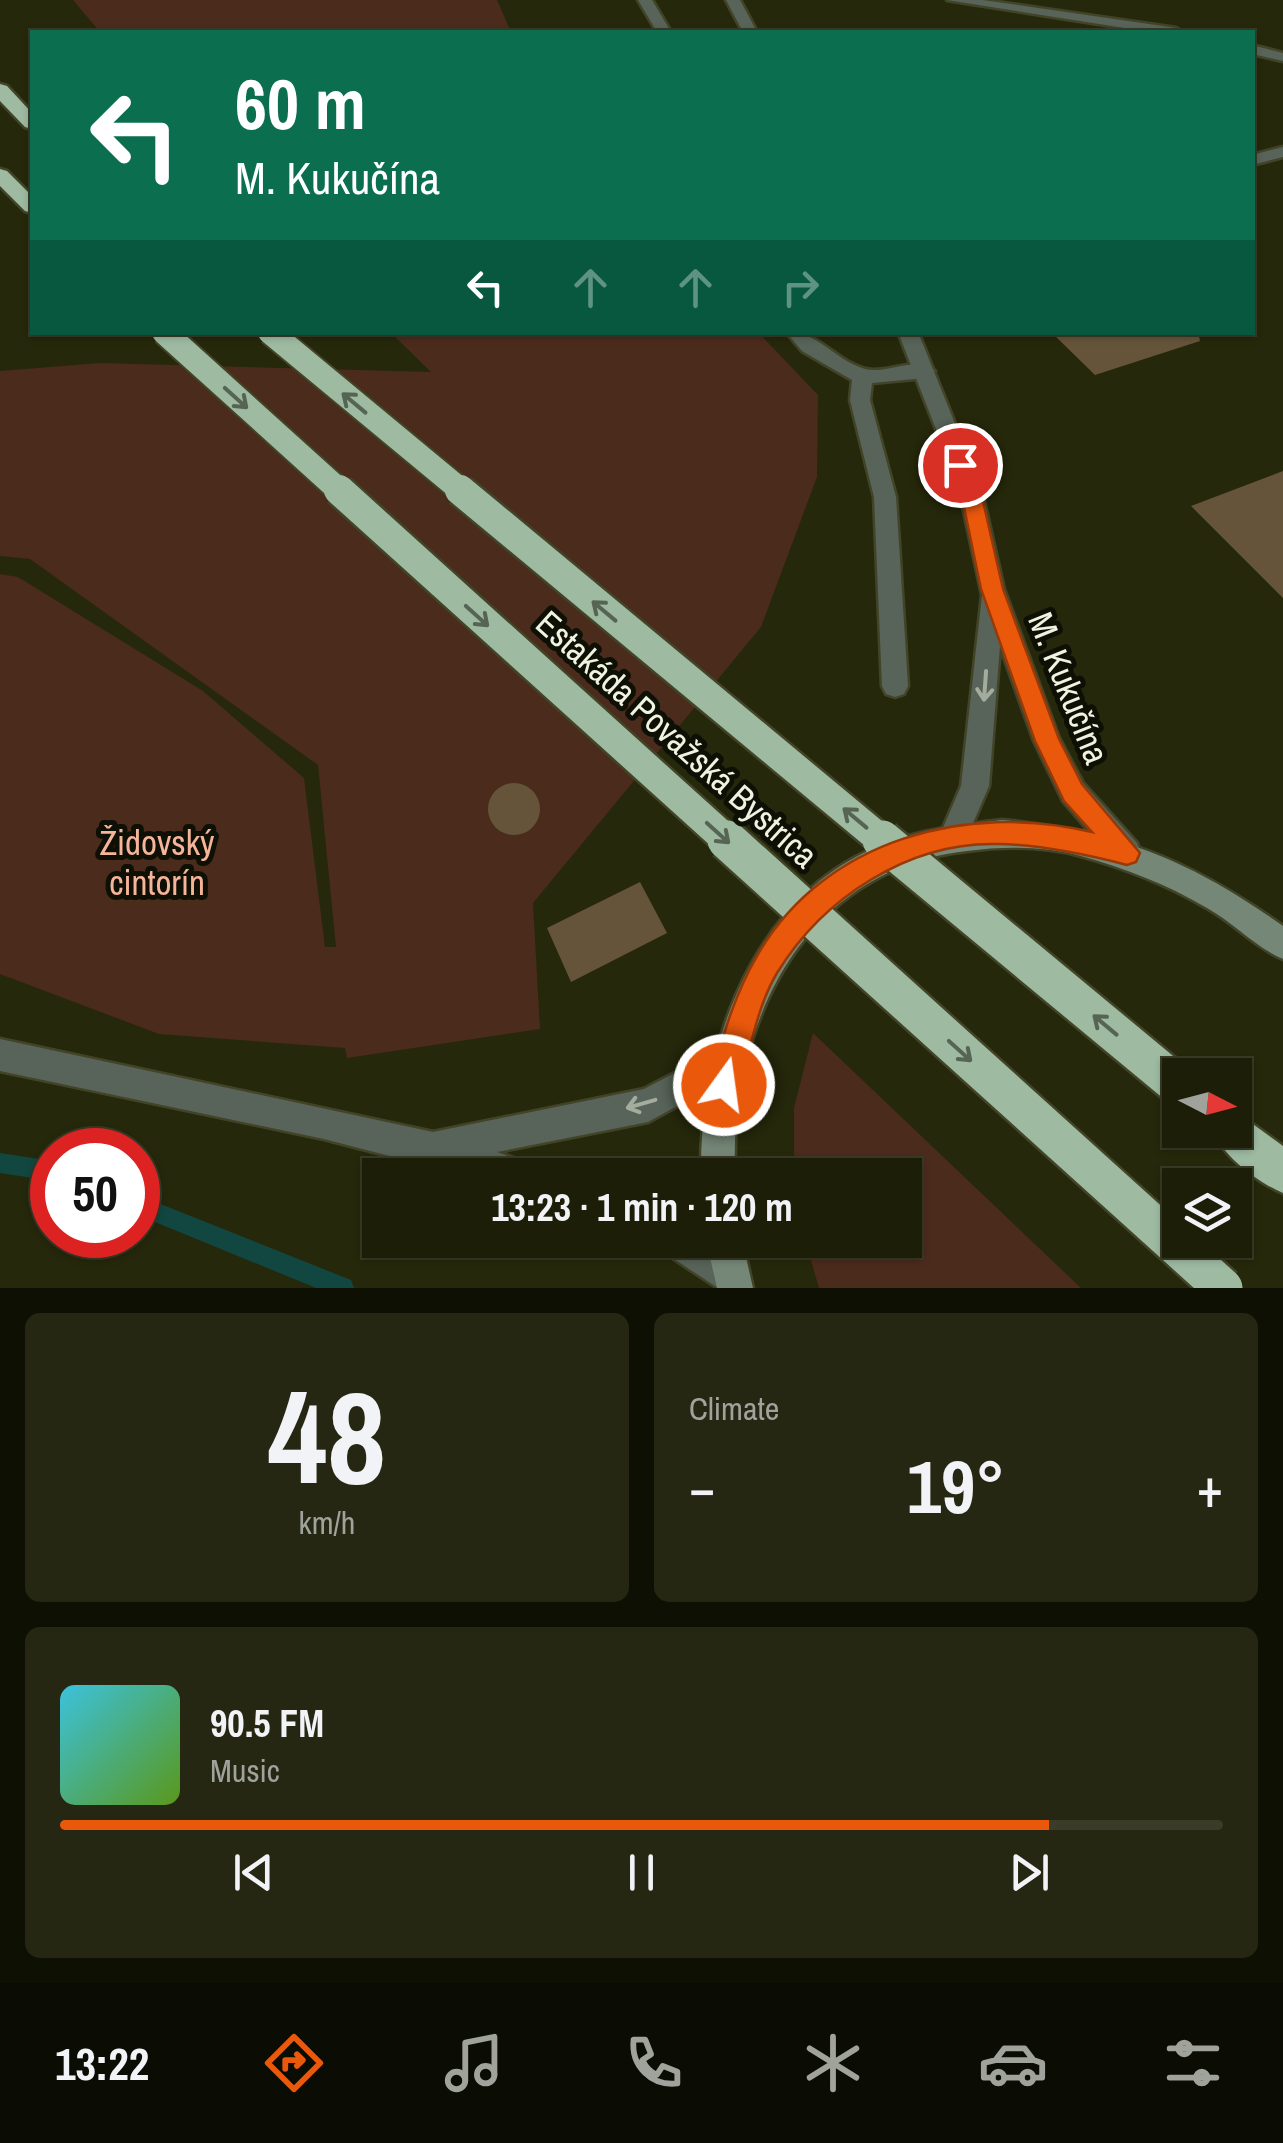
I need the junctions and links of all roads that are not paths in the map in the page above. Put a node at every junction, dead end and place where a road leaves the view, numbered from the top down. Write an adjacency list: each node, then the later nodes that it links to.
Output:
1 (645, 0): 4 (street)
2 (733, 0): 5 (street)
3 (954, 0): 6 (street)
4 (663, 30)
5 (749, 30)
6 (1162, 30)
7 (1255, 50): 8 (street)
8 (1283, 58)
9 (0, 90): 10 (highway)
10 (30, 120)
11 (1283, 152): 12 (street)
12 (1255, 159)
13 (0, 174): 14 (highway)
14 (30, 205)
15 (167, 335): 34 (highway, Estakáda Považská Bystrica, one-way to 34, bridge)
16 (274, 335): 28 (highway, Estakáda Považská Bystrica, one-way to 16, bridge)
17 (798, 335): 20 (street)
18 (909, 335): 19 (street, M. Kukučína)
19 (925, 372): 20 (street); 21 (street, M. Kukučína)
20 (863, 377): 22 (street)
21 (992, 589): 23 (street, M. Kukučína, one-way to 23); 24 (street, M. Kukučína)
22 (896, 686)
23 (954, 836): 24 (main road); 27 (main road)
24 (1127, 853): 25 (main road)
25 (1283, 944)
26 (0, 1055): 30 (street)
27 (728, 1061): 30 (street, one-way to 30); 32 (main road)
28 (1162, 1072)
29 (1252, 1146): 33 (highway)
30 (438, 1147): 31 (street)
31 (468, 1158)
32 (719, 1158)
33 (1283, 1172)
34 (1223, 1288)

